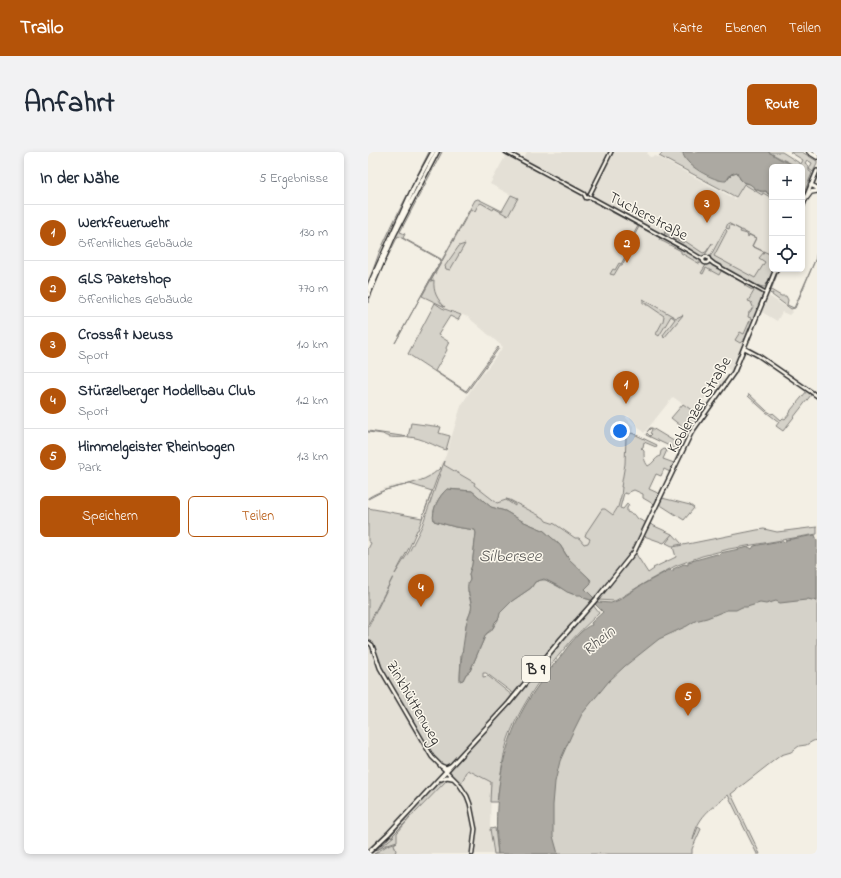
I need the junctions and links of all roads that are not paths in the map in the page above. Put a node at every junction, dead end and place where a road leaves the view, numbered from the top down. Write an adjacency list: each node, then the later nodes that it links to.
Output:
1 (433, 152): 15 (highway)
2 (437, 152): 17 (highway)
3 (506, 152): 10 (street, Tucherstraße)
4 (611, 152): 10 (street)
5 (809, 152): 6 (highway)
6 (817, 157)
7 (817, 171): 8 (main road)
8 (810, 187): 9 (highway); 11 (main road)
9 (817, 190): 11 (highway)
10 (588, 194): 12 (street, Tucherstraße)
11 (805, 200)
12 (703, 258): 13 (street); 13 (street)
13 (708, 261): 16 (street)
14 (775, 272): 16 (main road, B 9)
15 (368, 288)
16 (766, 293): 18 (main road, B 9)
17 (368, 295)
18 (744, 348): 19 (street); 21 (main road, Koblenzer Straße / B 9)
19 (817, 396)
20 (368, 642): 22 (street, Zinkhüttenweg)
21 (454, 764): 22 (main road); 23 (main road, B 9)
22 (441, 766): 23 (street, Zinkhüttenweg)
23 (446, 772): 24 (street, Zinkhüttenweg); 25 (main road, B 9)
24 (452, 778): 25 (main road); 27 (street, Zinkhüttenweg)
25 (438, 781): 26 (main road, B 9)
26 (368, 853)
27 (472, 854)

